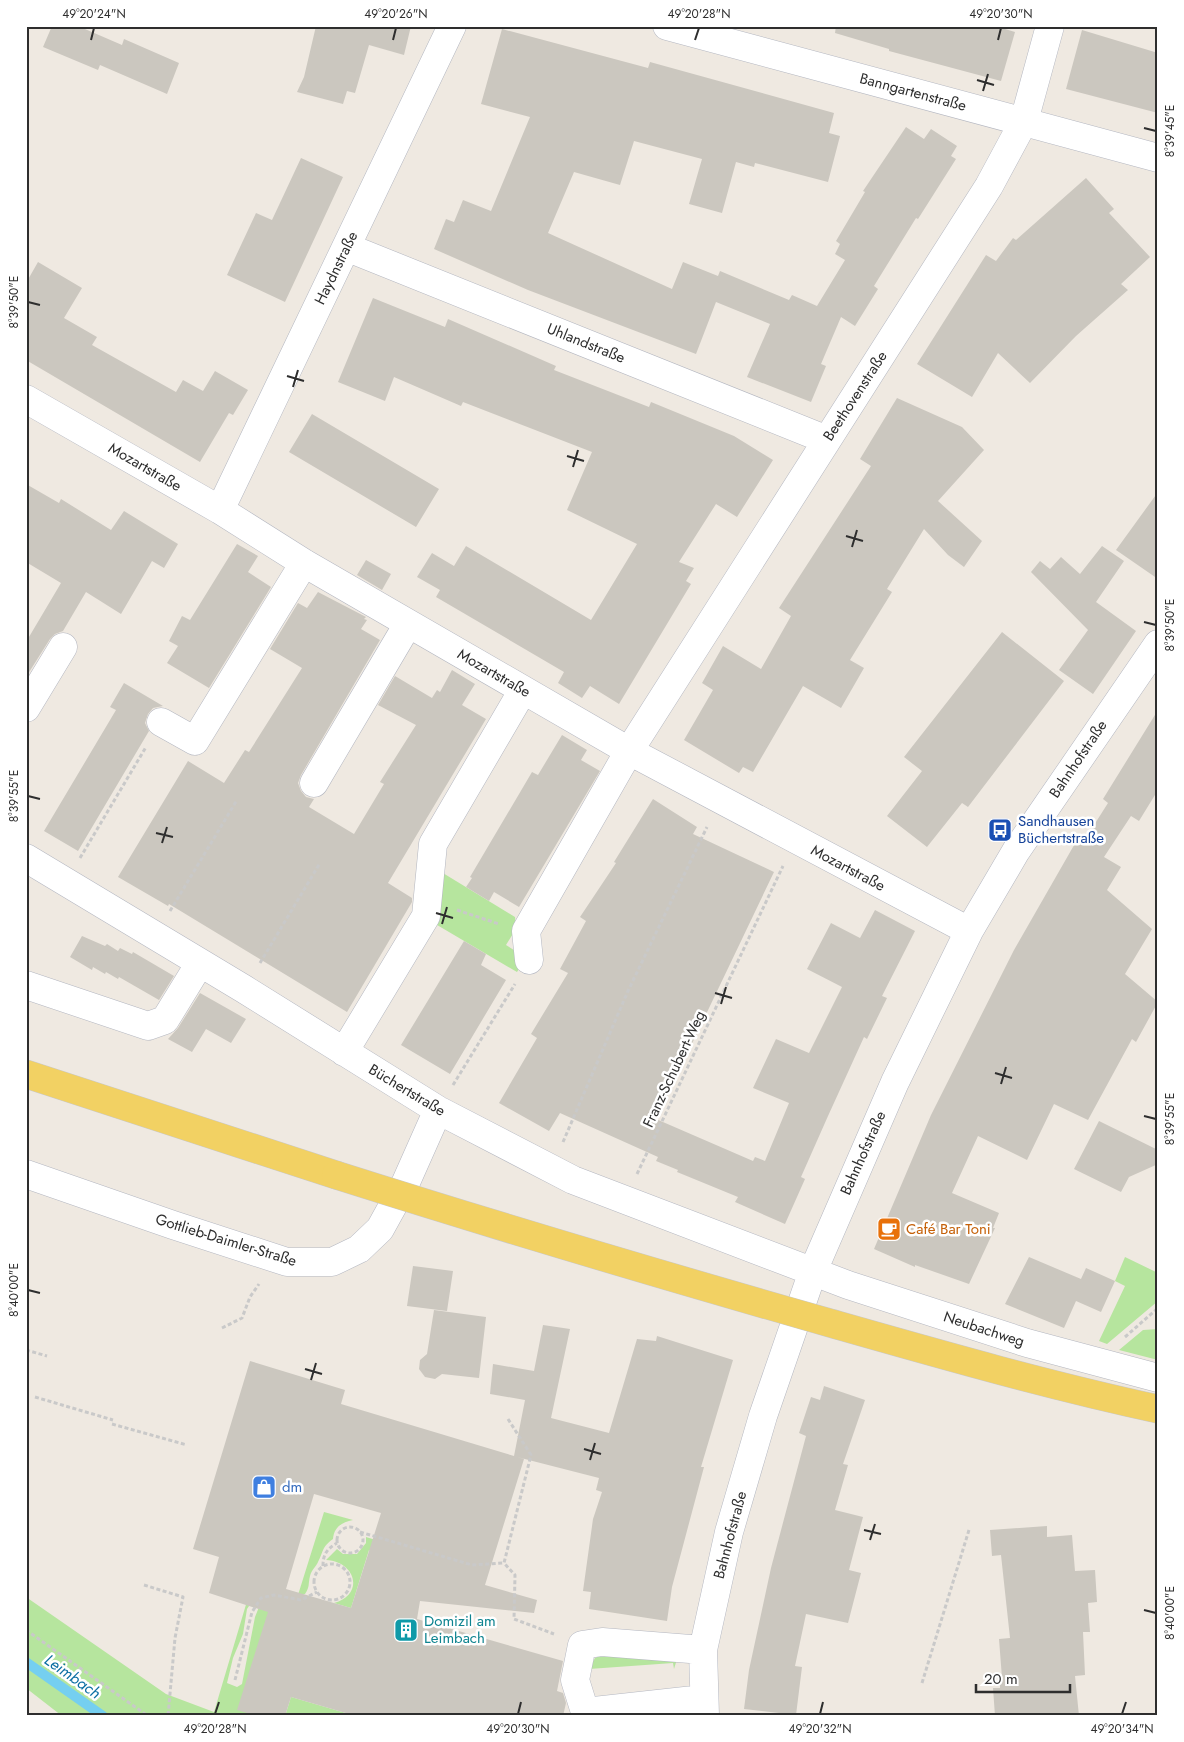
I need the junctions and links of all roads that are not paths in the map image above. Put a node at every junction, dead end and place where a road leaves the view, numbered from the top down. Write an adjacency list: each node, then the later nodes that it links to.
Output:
1 (452, 26): 6 (street, Haydnstraße)
2 (667, 26): 4 (street, Banngartenstraße)
3 (1050, 26): 4 (street, Beethovenstraße)
4 (1024, 121): 5 (street, Banngartenstraße); 8 (street, Beethovenstraße)
5 (1158, 158)
6 (346, 247): 8 (street, Uhlandstraße); 9 (street, Haydnstraße)
7 (26, 399): 9 (street, Mozartstraße)
8 (827, 440): 17 (street, Beethovenstraße)
9 (220, 510): 10 (street, Mozartstraße)
10 (304, 563): 11 (street, Mozartstraße); 16 (street)
11 (408, 624): 14 (street, Mozartstraße); 18 (street)
12 (1158, 644): 20 (street, Bahnhofstraße)
13 (63, 647): 15 (street)
14 (523, 690): 17 (street, Mozartstraße); 24 (street)
15 (26, 708)
16 (160, 722)
17 (628, 751): 20 (street, Mozartstraße); 21 (street, Beethovenstraße)
18 (314, 783)
19 (26, 858): 22 (street, Büchertstraße)
20 (969, 931): 28 (street, Bahnhofstraße)
21 (529, 960)
22 (200, 962): 23 (street); 24 (street, Büchertstraße)
23 (26, 985)
24 (344, 1052): 26 (street, Büchertstraße)
25 (26, 1074): 30 (main road, bridge)
26 (438, 1110): 27 (street, Gottlieb-Daimler-Straße); 28 (street, Büchertstraße)
27 (26, 1174)
28 (812, 1271): 29 (street, Neubachweg); 31 (street, Bahnhofstraße)
29 (1158, 1378)
30 (1158, 1409)
31 (703, 1650): 32 (street, Bahnhofstraße); 33 (street)
32 (704, 1707): 33 (street)
33 (584, 1714)

